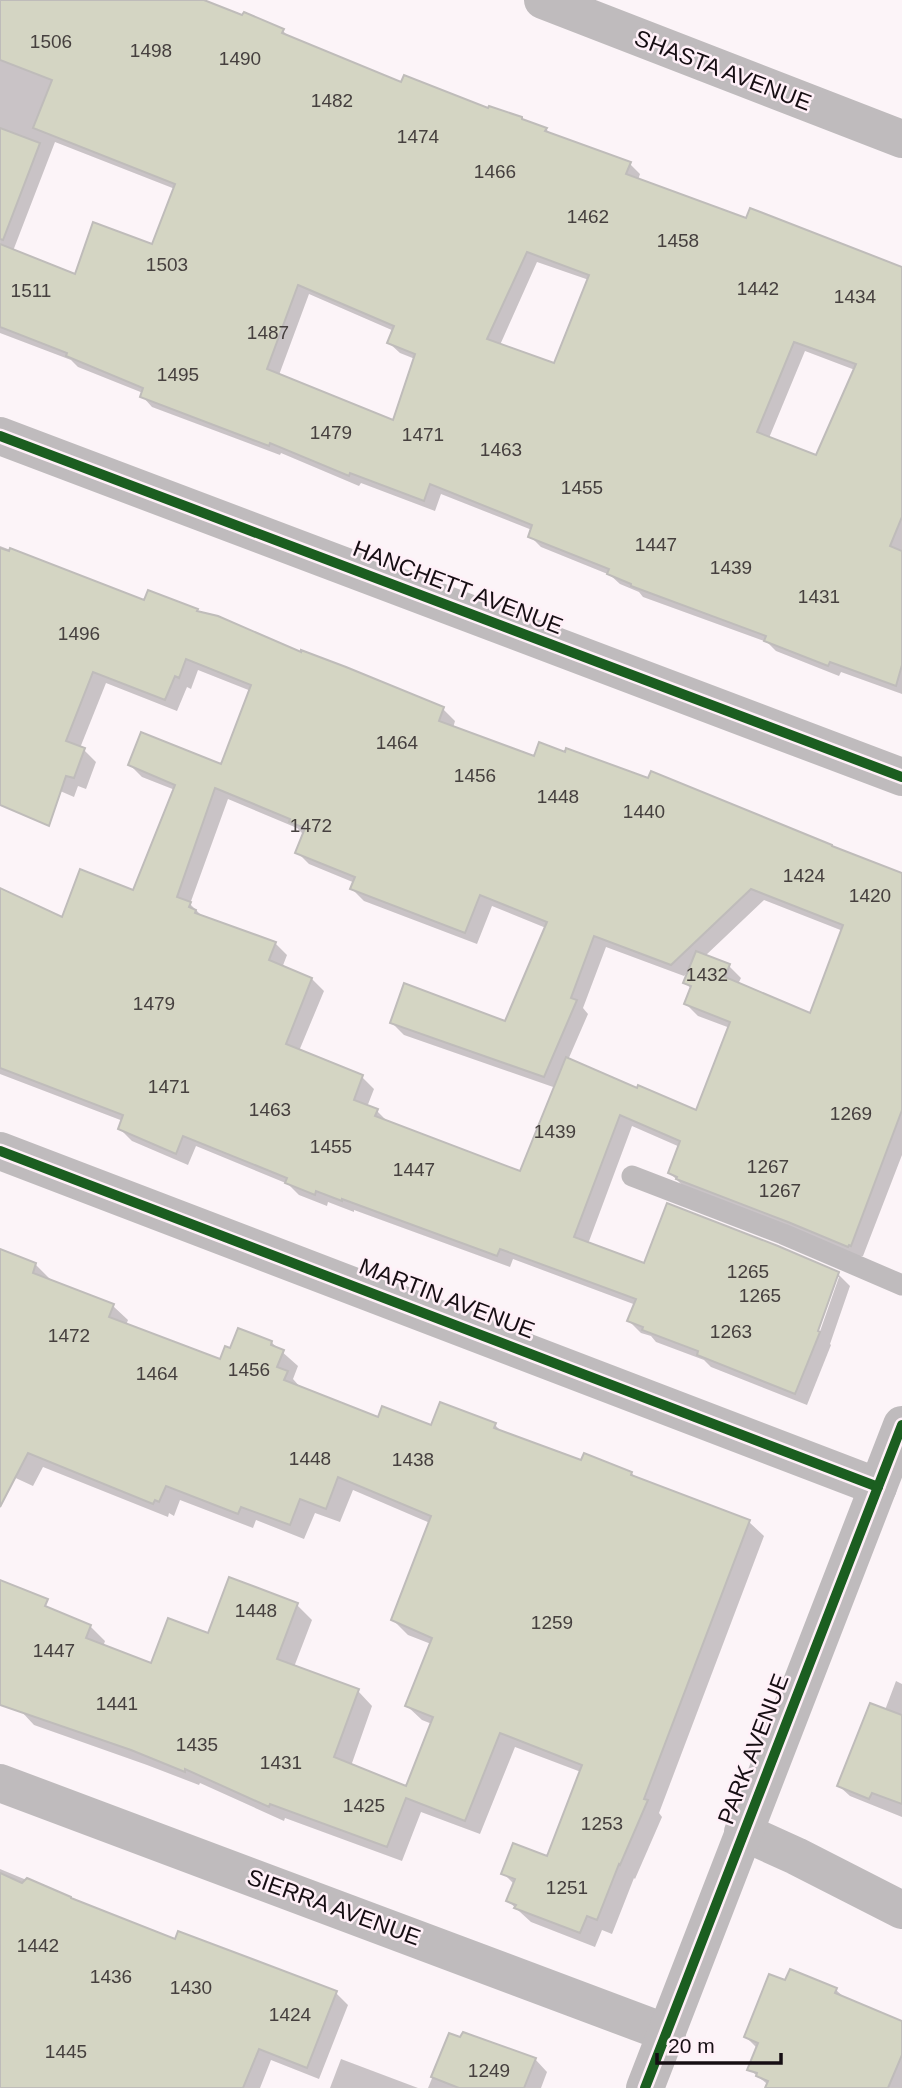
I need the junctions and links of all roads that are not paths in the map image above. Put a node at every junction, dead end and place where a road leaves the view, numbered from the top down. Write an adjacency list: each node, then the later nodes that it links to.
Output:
1 (543, 0): 2 (street, SHASTA AVENUE)
2 (902, 139)
3 (0, 436): 4 (street, HANCHETT AVENUE)
4 (902, 777)
5 (0, 1151): 9 (street, MARTIN AVENUE)
6 (632, 1177): 7 (lane)
7 (902, 1285)
8 (902, 1425): 9 (street, PARK AVENUE)
9 (878, 1487): 11 (street, PARK AVENUE)
10 (0, 1783): 13 (street, SIERRA AVENUE)
11 (743, 1832): 12 (street); 13 (street, PARK AVENUE)
12 (902, 1910)
13 (667, 2033): 14 (street, PARK AVENUE)
14 (645, 2088)

